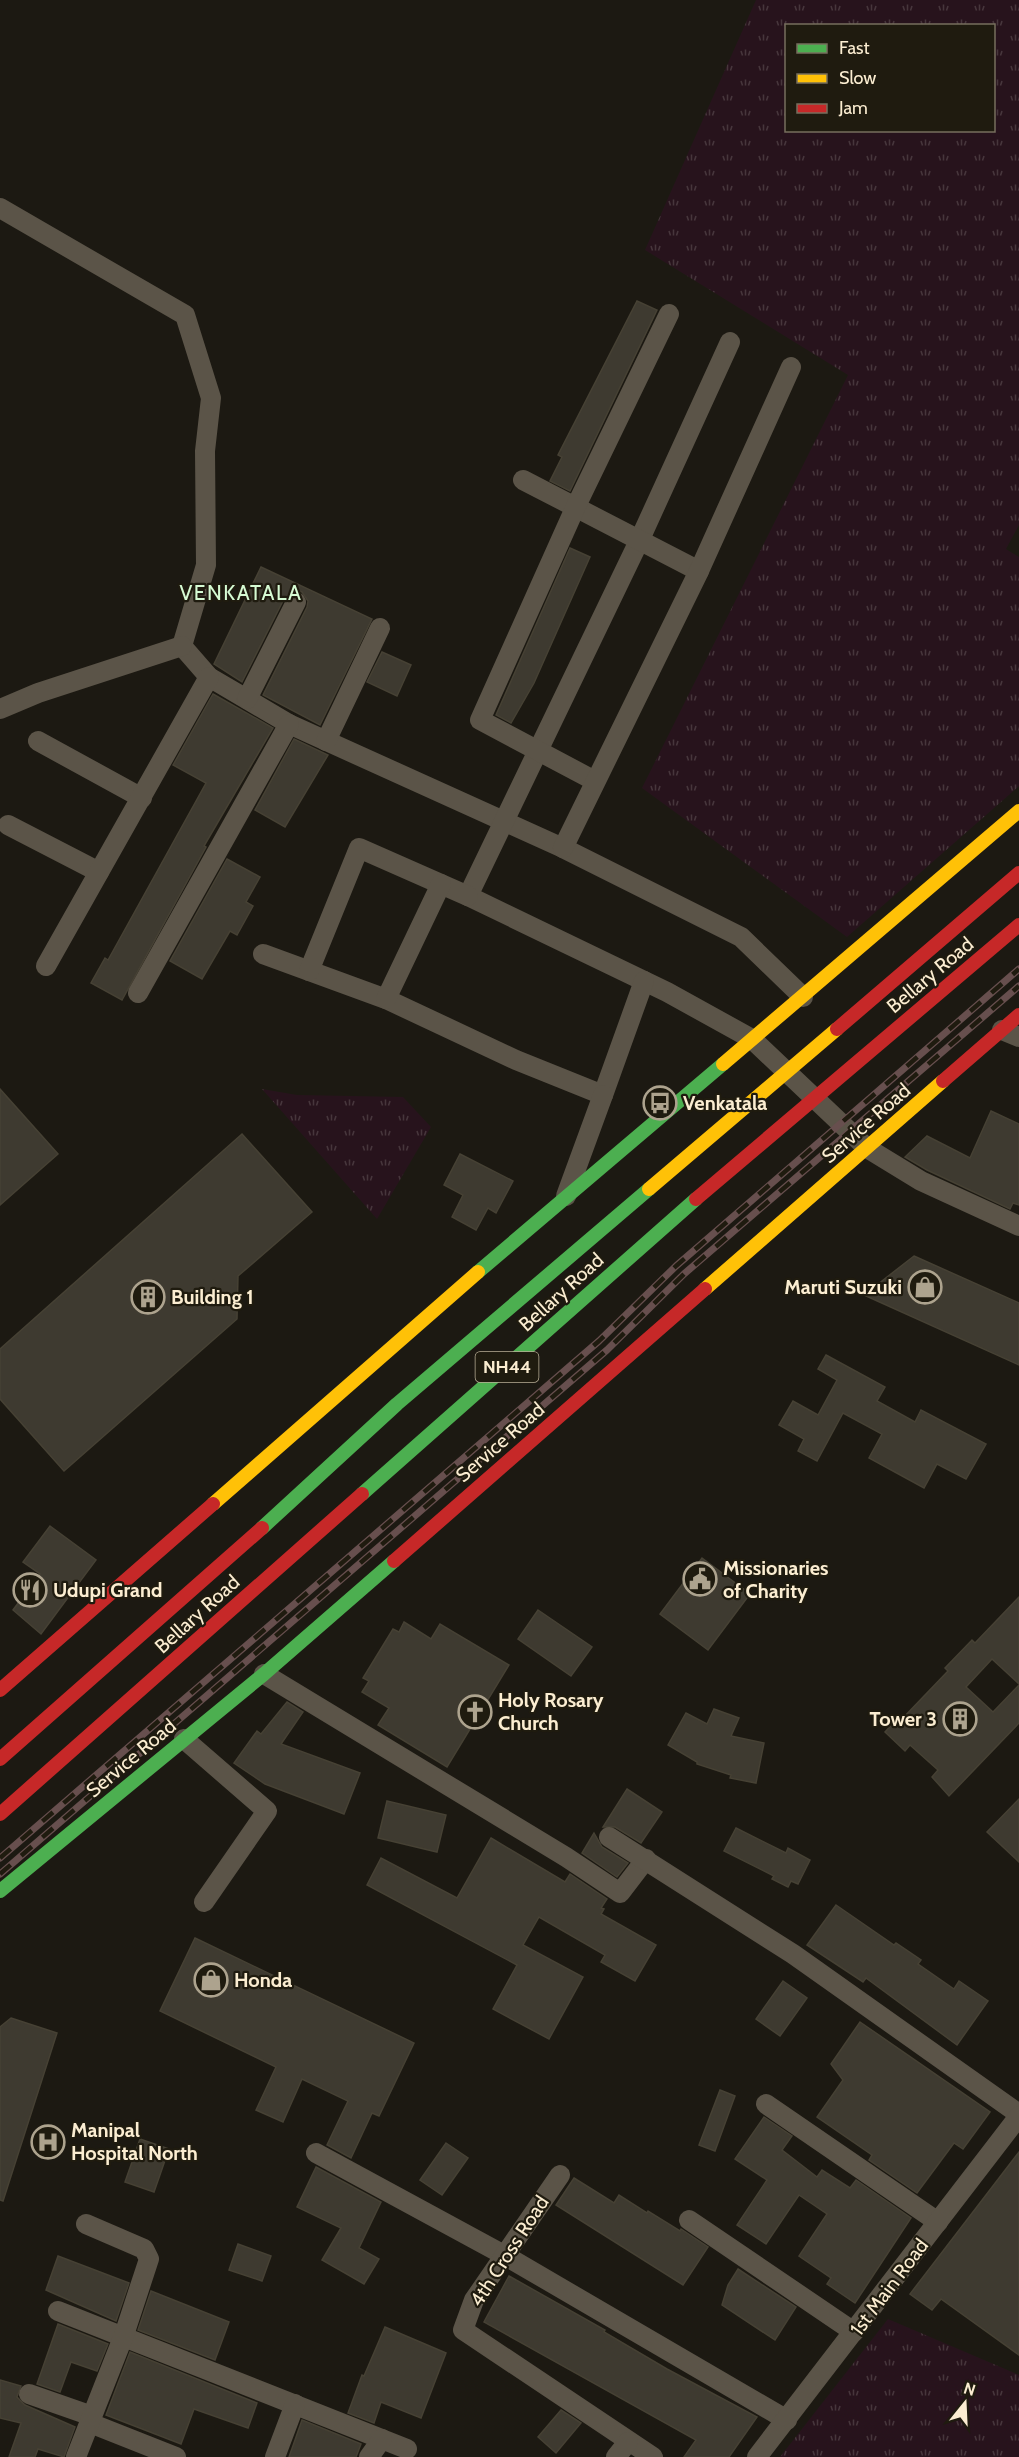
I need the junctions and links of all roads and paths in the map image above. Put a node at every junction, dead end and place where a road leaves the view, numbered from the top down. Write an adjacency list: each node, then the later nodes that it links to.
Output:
1 (0, 208): 11 (street)
2 (669, 314): 6 (street)
3 (730, 342): 7 (street)
4 (791, 367): 8 (street)
5 (523, 480): 6 (street)
6 (576, 506): 7 (street); 18 (street)
7 (640, 539): 8 (street); 18 (street)
8 (699, 571): 19 (street)
9 (296, 602): 13 (street)
10 (380, 628): 17 (street)
11 (182, 646): 12 (street); 14 (street)
12 (209, 677): 13 (street); 20 (street)
13 (247, 699): 15 (street)
14 (0, 709)
15 (289, 724): 17 (street); 34 (street)
16 (38, 741): 20 (street)
17 (326, 741): 22 (street)
18 (537, 751): 19 (street); 22 (street)
19 (595, 781): 24 (street)
20 (142, 798): 25 (street)
21 (1019, 811): 35 (main road)
22 (503, 822): 24 (street); 28 (street)
23 (8, 825): 25 (street)
24 (563, 848): 35 (street)
25 (99, 872): 31 (street)
26 (1019, 873): 47 (main road, Bellary Road / NH44, bridge)
27 (441, 884): 28 (street); 32 (street); 36 (street)
28 (468, 896): 33 (street)
29 (1019, 925): 48 (main road, Bellary Road / NH44, bridge)
30 (263, 954): 32 (street)
31 (46, 966)
32 (309, 971): 36 (street)
33 (644, 981): 39 (street); 40 (street)
34 (138, 993)
35 (803, 997): 39 (main road)
36 (386, 999): 40 (street)
37 (1019, 1015): 38 (main road, Service Road)
38 (1011, 1033): 41 (main road, Service Road)
39 (752, 1039): 41 (street); 42 (main road)
40 (603, 1095): 42 (street)
41 (867, 1148): 43 (street); 44 (main road, Service Road)
42 (565, 1198): 45 (main road)
43 (1019, 1226)
44 (264, 1674): 46 (main road, Service Road); 50 (street)
45 (0, 1690)
46 (184, 1739): 51 (main road, Service Road); 52 (street)
47 (0, 1759)
48 (0, 1814)
49 (609, 1837): 50 (street)
50 (646, 1859): 54 (street)
51 (0, 1891)
52 (204, 1902)
53 (766, 2104): 58 (street)
54 (1019, 2115): 58 (street, 1st Main Road)
55 (316, 2153): 60 (street)
56 (560, 2175): 60 (street, 4th Cross Road)
57 (688, 2220): 62 (street)
58 (938, 2222): 62 (street, 1st Main Road)
59 (86, 2224): 63 (street)
60 (504, 2255): 67 (street); 69 (street, 4th Cross Road)
61 (58, 2312): 63 (street)
62 (854, 2332): 67 (street, 1st Main Road)
63 (124, 2335): 65 (street); 66 (street)
64 (29, 2394): 66 (street)
65 (295, 2404): 68 (street); 73 (street)
66 (91, 2420): 71 (street); 72 (street)
67 (787, 2420): 76 (street, 1st Main Road)
68 (381, 2439): 70 (street); 74 (street)
69 (622, 2449): 75 (street)
70 (407, 2450)
71 (76, 2457)
72 (176, 2457)
73 (275, 2457)
74 (369, 2457)
75 (653, 2457)
76 (757, 2457)

